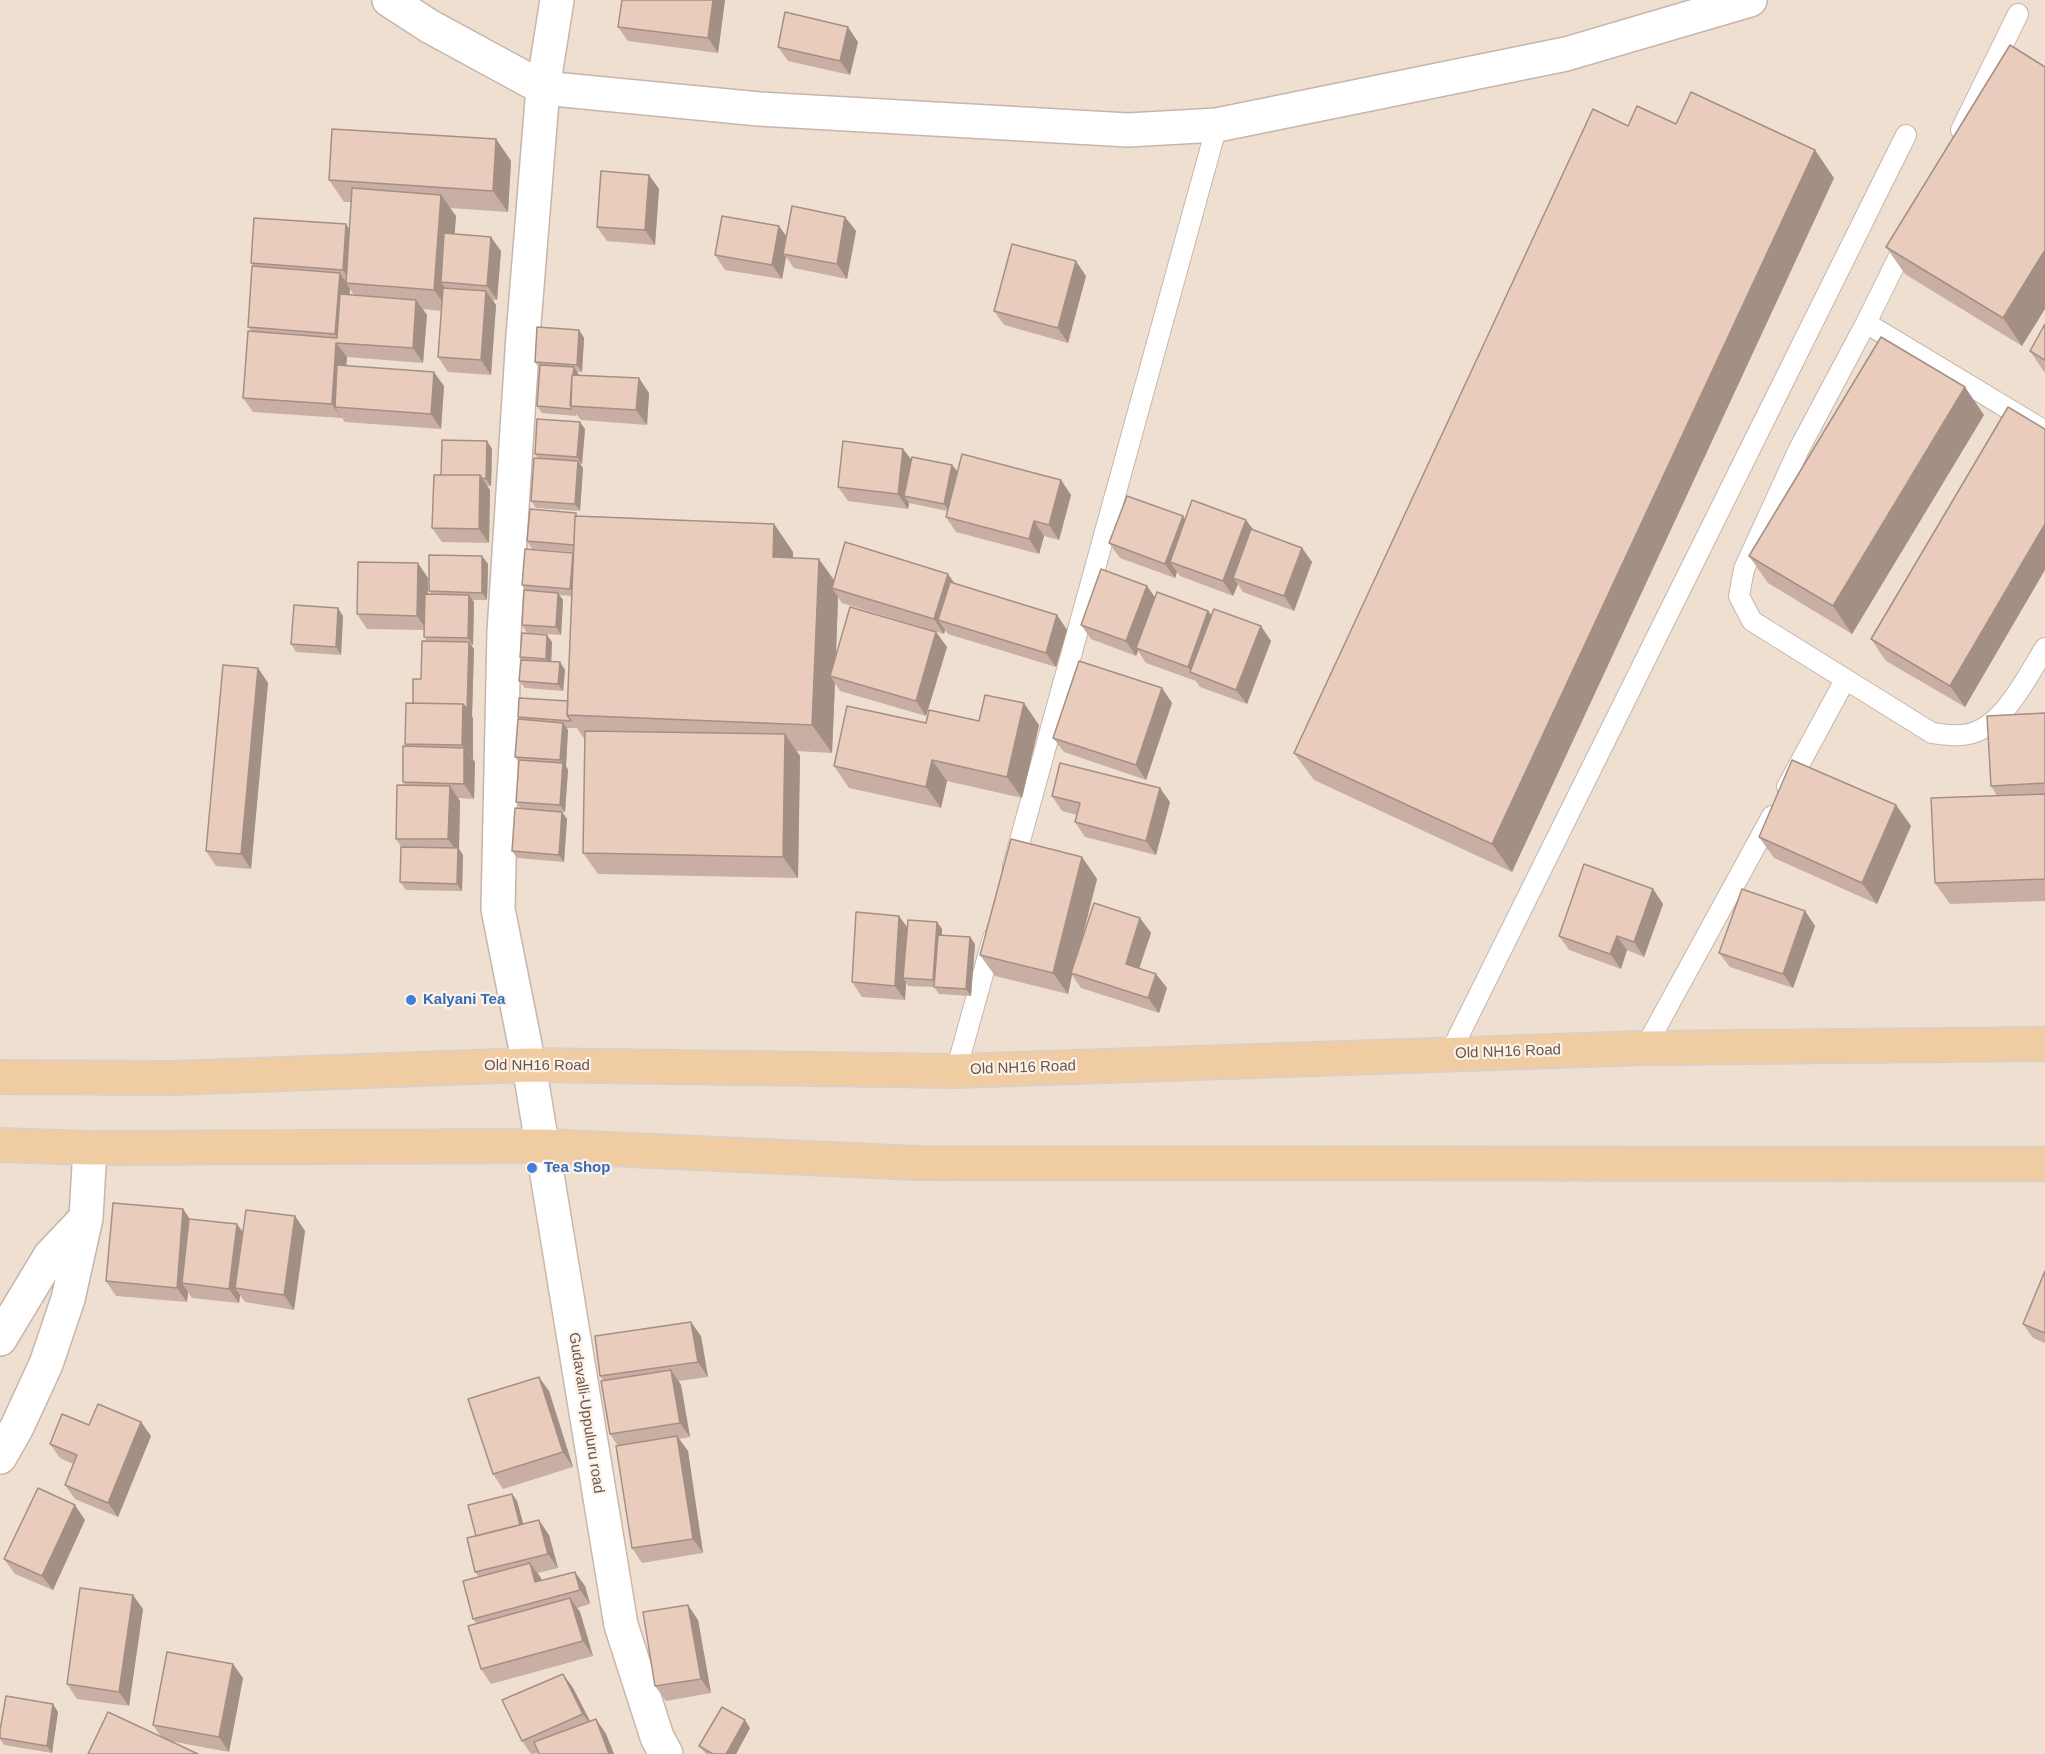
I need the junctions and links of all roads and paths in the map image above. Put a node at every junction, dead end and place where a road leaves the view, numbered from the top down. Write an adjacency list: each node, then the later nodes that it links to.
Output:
1 (389, 0): 5 (street)
2 (557, 0): 5 (street, Gudavalli-Uppuluru road)
3 (1750, 0): 6 (street)
4 (2018, 14): 8 (lane)
5 (543, 88): 6 (street); 19 (street, Gudavalli-Uppuluru road)
6 (1217, 125): 14 (lane)
7 (1906, 135): 18 (lane)
8 (1955, 142)
9 (1918, 217): 10 (lane)
10 (1866, 323): 11 (lane); 13 (lane)
11 (2045, 431)
12 (2045, 648): 13 (lane)
13 (1845, 680): 17 (lane)
14 (1007, 886)
15 (997, 921): 20 (lane)
16 (2045, 1044): 17 (main road, Old NH16 Road)
17 (1646, 1048): 18 (main road, Old NH16 Road)
18 (1450, 1053): 20 (main road, Old NH16 Road)
19 (529, 1065): 20 (main road, Old NH16 Road); 21 (main road, Old NH16 Road); 23 (street, Gudavalli-Uppuluru road)
20 (956, 1071)
21 (0, 1077)
22 (0, 1145): 24 (main road)
23 (542, 1146): 24 (main road); 25 (main road); 29 (street, Gudavalli-Uppuluru road)
24 (90, 1149): 26 (street)
25 (2045, 1164)
26 (86, 1218): 27 (street); 28 (street)
27 (0, 1339)
28 (0, 1457)
29 (666, 1754)

